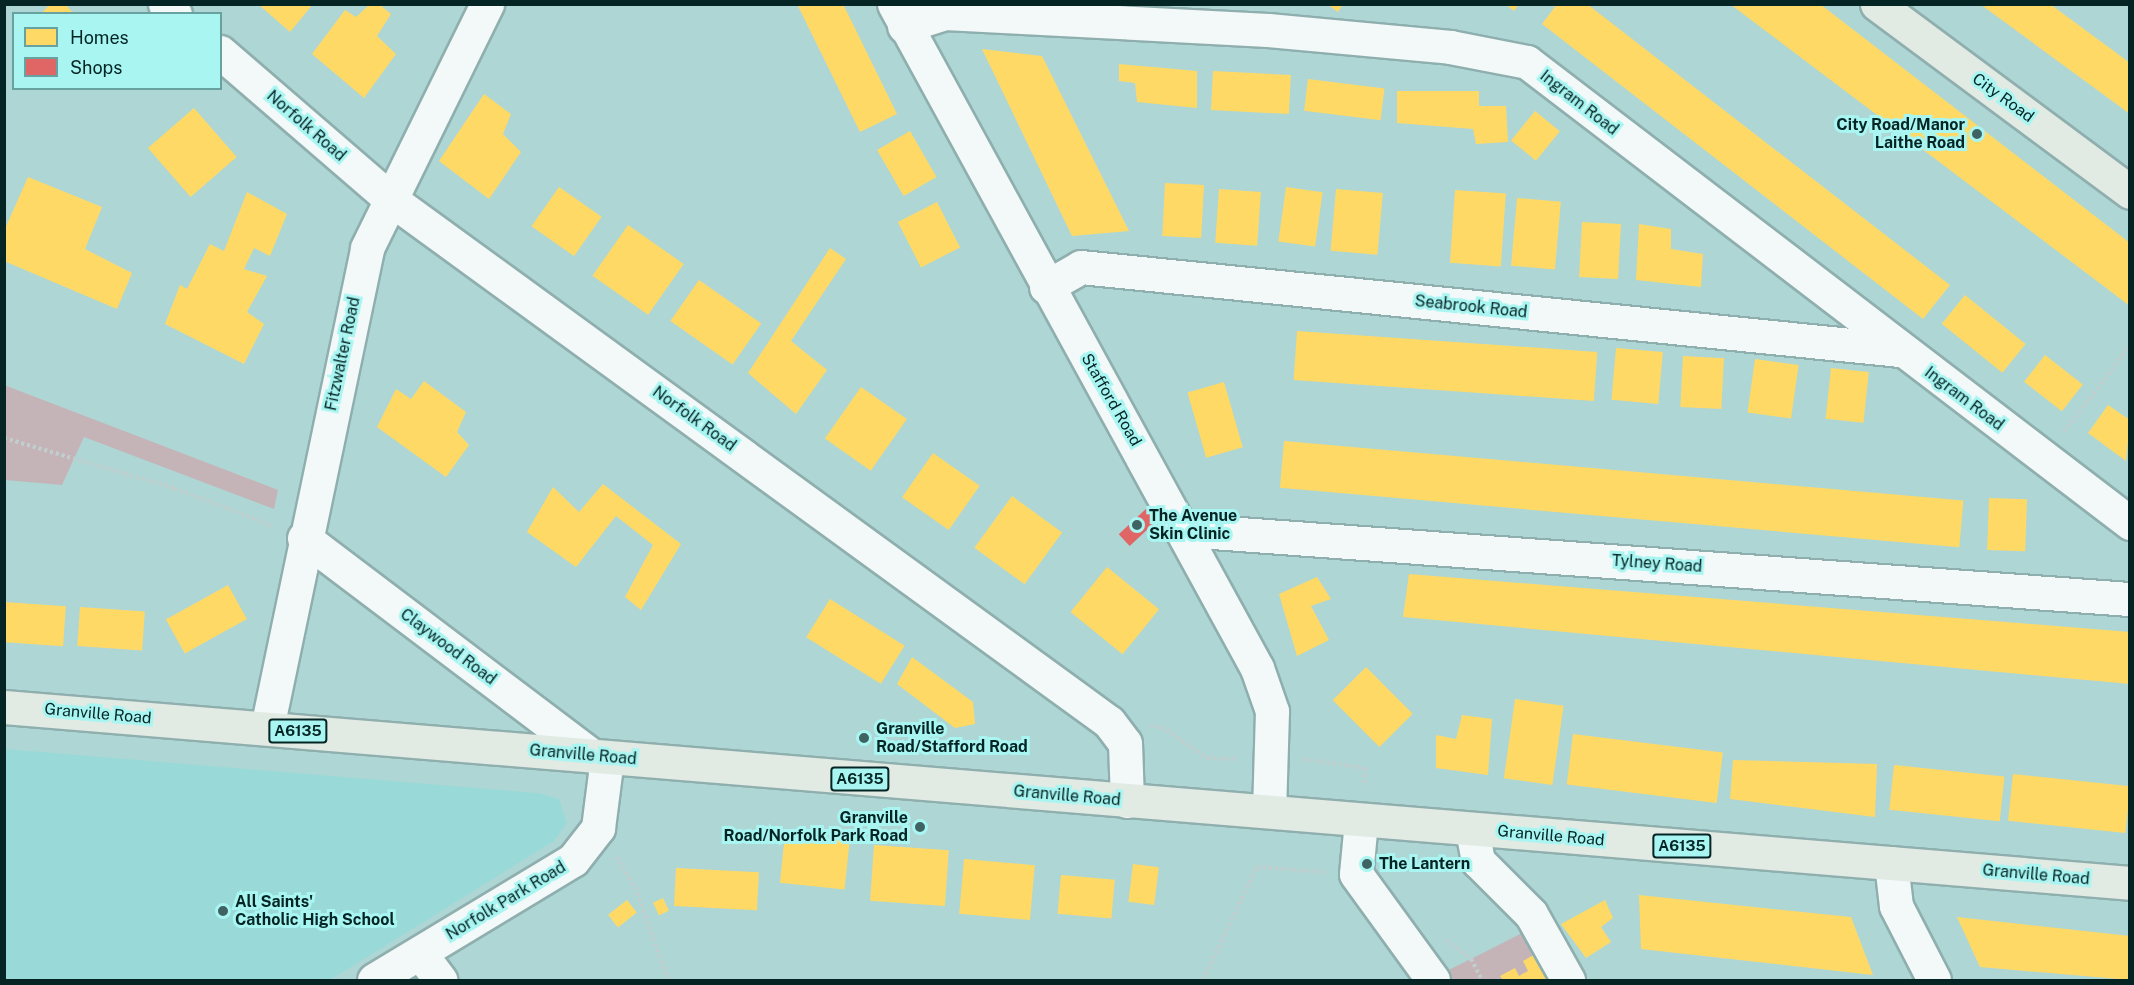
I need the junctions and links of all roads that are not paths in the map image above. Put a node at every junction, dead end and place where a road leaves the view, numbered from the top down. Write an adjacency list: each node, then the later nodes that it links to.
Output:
1 (488, 4): 7 (street, Fitzwalter Road)
2 (1876, 4): 6 (main road, City Road)
3 (899, 15): 4 (street, Ingram Road); 8 (street, Stafford Road)
4 (1276, 17): 9 (street, Ingram Road)
5 (222, 54): 7 (street, Norfolk Road)
6 (2130, 192)
7 (389, 198): 12 (street, Fitzwalter Road); 17 (street, Norfolk Road)
8 (1046, 286): 9 (street, Seabrook Road); 11 (street, Stafford Road)
9 (1900, 350): 10 (street, Ingram Road)
10 (2130, 523)
11 (1185, 530): 13 (street, Tylney Road); 18 (street, Stafford Road)
12 (304, 538): 15 (street, Fitzwalter Road); 16 (street, Claywood Road)
13 (2130, 599)
14 (4, 707): 15 (main road, Granville Road / A6135)
15 (267, 728): 16 (main road, Granville Road / A6135)
16 (600, 757): 17 (main road, Granville Road / A6135); 23 (street, Norfolk Park Road)
17 (1127, 801): 18 (main road, Granville Road / A6135)
18 (1269, 811): 19 (main road, Granville Road / A6135)
19 (1361, 820): 20 (main road, Granville Road / A6135); 26 (street)
20 (1472, 830): 21 (main road, Granville Road / A6135); 27 (street)
21 (1891, 863): 22 (main road, Granville Road / A6135); 28 (street)
22 (2130, 883)
23 (420, 953): 24 (street, Norfolk Park Road); 25 (street)
24 (374, 981)
25 (440, 981)
26 (1432, 981)
27 (1568, 981)
28 (1934, 981)

